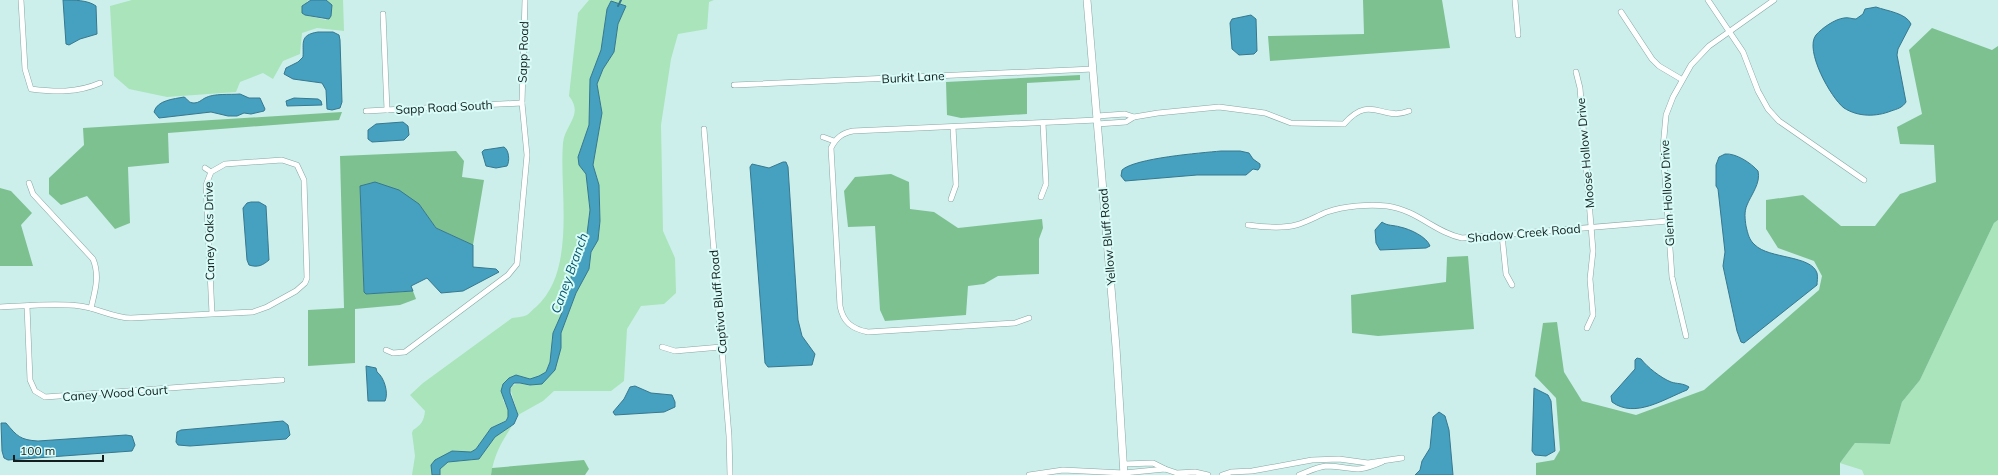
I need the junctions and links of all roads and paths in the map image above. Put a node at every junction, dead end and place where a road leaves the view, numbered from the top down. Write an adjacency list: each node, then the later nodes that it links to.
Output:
1 (21, 0): 14 (street)
2 (525, 0): 16 (street, Sapp Road)
3 (1087, 0): 11 (street, Yellow Bluff Road)
4 (1515, 0): 10 (street)
5 (1708, 0): 9 (street)
6 (1774, 0): 9 (street, Glenn Hollow Drive)
7 (1621, 12): 13 (street)
8 (383, 14): 17 (street)
9 (1729, 31): 13 (street, Glenn Hollow Drive); 31 (street)
10 (1518, 36)
11 (1093, 69): 15 (street, Burkit Lane); 21 (street, Yellow Bluff Road)
12 (1576, 72): 37 (street, Moose Hollow Drive)
13 (1681, 79): 35 (street, Glenn Hollow Drive)
14 (100, 83)
15 (734, 85)
16 (522, 103): 17 (street, Sapp Road South); 49 (street, Sapp Road)
17 (387, 110): 18 (street, Sapp Road South)
18 (366, 111)
19 (1409, 111): 20 (street)
20 (1134, 117): 21 (street); 21 (street)
21 (1097, 120): 22 (street); 53 (street, Yellow Bluff Road)
22 (1043, 123): 23 (street); 33 (street)
23 (953, 127): 26 (street); 34 (street)
24 (704, 129): 48 (street, Captiva Bluff Road)
25 (823, 137): 26 (street)
26 (834, 142): 44 (street)
27 (301, 161): 28 (street)
28 (296, 165): 30 (street, Caney Oaks Drive); 43 (street)
29 (205, 168): 30 (street)
30 (211, 172): 43 (street, Caney Oaks Drive)
31 (1864, 180)
32 (29, 183): 42 (street)
33 (1041, 197)
34 (951, 199)
35 (1668, 221): 37 (street, Shadow Creek Road); 46 (street, Glenn Hollow Drive)
36 (1248, 225): 38 (street, Shadow Creek Road)
37 (1591, 228): 38 (street, Shadow Creek Road); 45 (street, Moose Hollow Drive)
38 (1502, 235): 39 (street)
39 (1512, 285)
40 (27, 306): 41 (street); 42 (street); 50 (street, Caney Wood Court)
41 (0, 307)
42 (91, 308): 43 (street)
43 (212, 314)
44 (1029, 318)
45 (1587, 328)
46 (1686, 336)
47 (662, 347): 48 (street)
48 (722, 347): 58 (street, Captiva Bluff Road)
49 (386, 350)
50 (282, 380)
51 (1402, 458): 52 (street)
52 (1383, 462): 61 (street); 62 (street)
53 (1124, 464): 54 (street); 56 (street, Yellow Bluff Road)
54 (1164, 470): 56 (street); 57 (street)
55 (1072, 473): 56 (street); 59 (street)
56 (1124, 474)
57 (1179, 474): 60 (street)
58 (730, 475)
59 (1029, 475)
60 (1208, 475)
61 (1222, 475)
62 (1299, 475)

